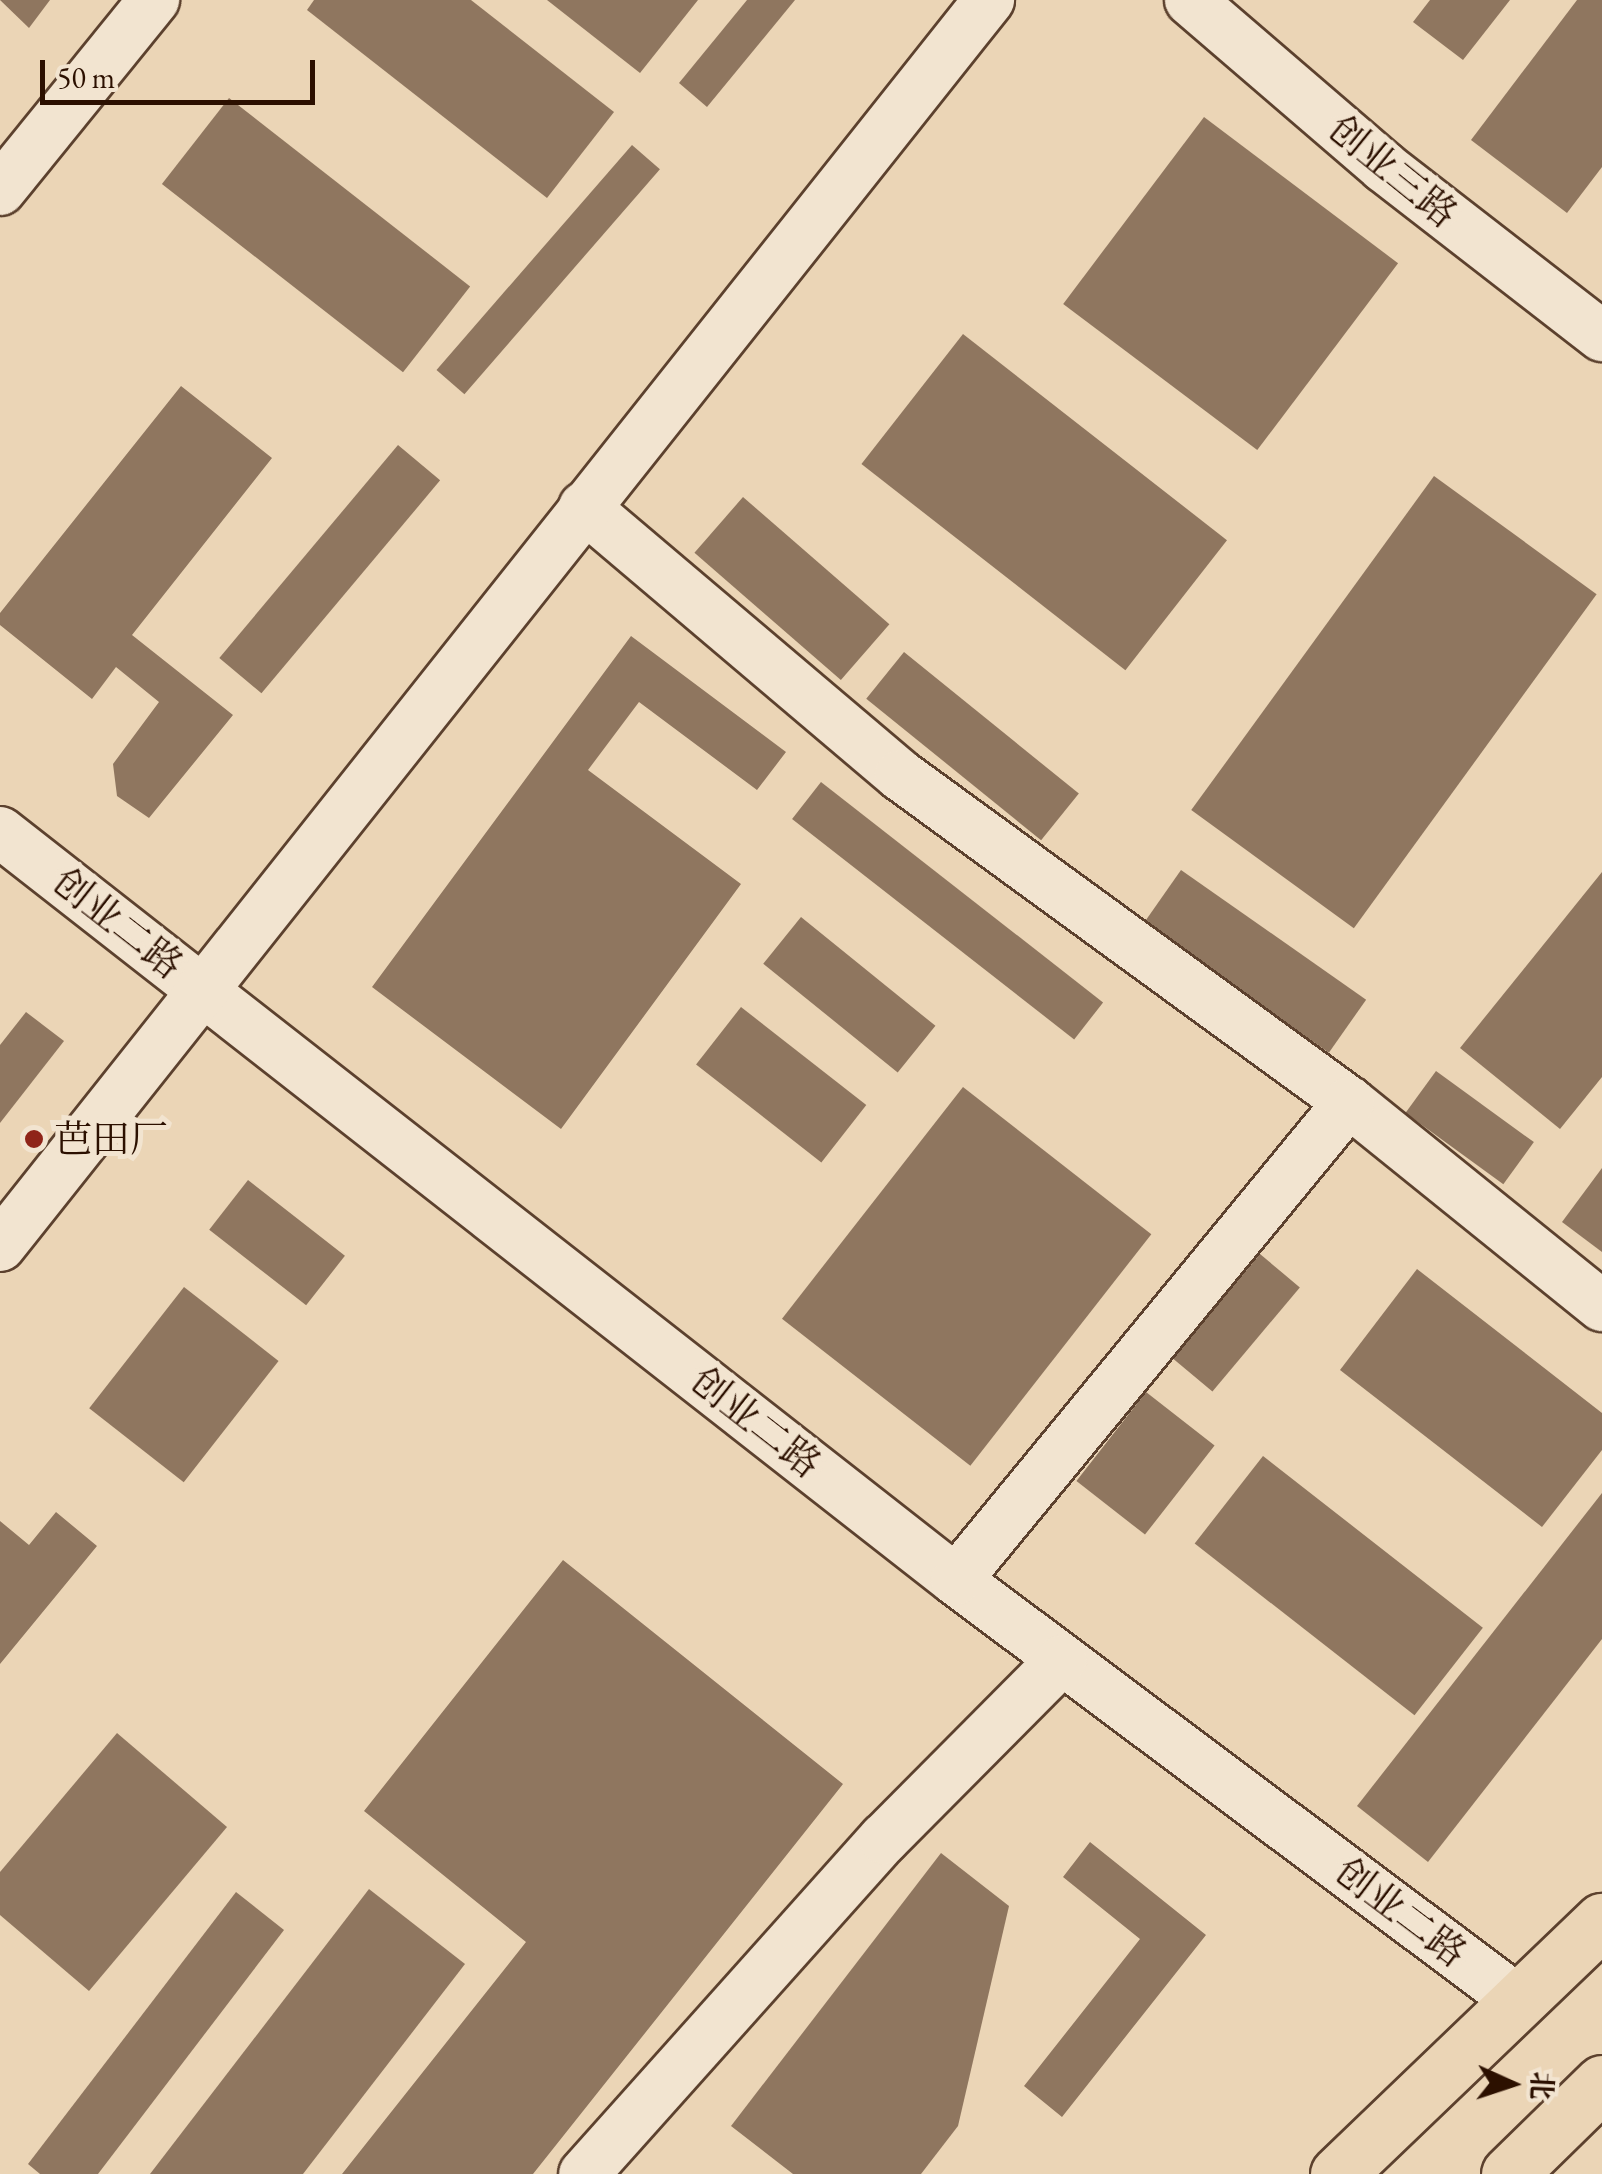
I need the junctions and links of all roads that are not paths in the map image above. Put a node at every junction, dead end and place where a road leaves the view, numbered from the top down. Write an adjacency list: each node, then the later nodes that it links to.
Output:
1 (154, 0): 4 (street)
2 (989, 0): 6 (street)
3 (1190, 0): 5 (street, 创业三路)
4 (0, 190)
5 (1602, 336)
6 (584, 507): 8 (street); 9 (street)
7 (0, 832): 8 (street, 创业二路)
8 (202, 987): 10 (street); 12 (street, 创业二路)
9 (1349, 1102): 11 (street); 12 (street)
10 (0, 1246)
11 (1602, 1306)
12 (956, 1580): 13 (street, 创业二路)
13 (1062, 1660): 15 (street, 创业二路); 17 (street)
14 (1602, 1921): 15 (main road)
15 (1520, 2002): 18 (main road)
16 (1602, 2083): 19 (main road)
17 (584, 2174)
18 (1338, 2174)
19 (1510, 2174)

